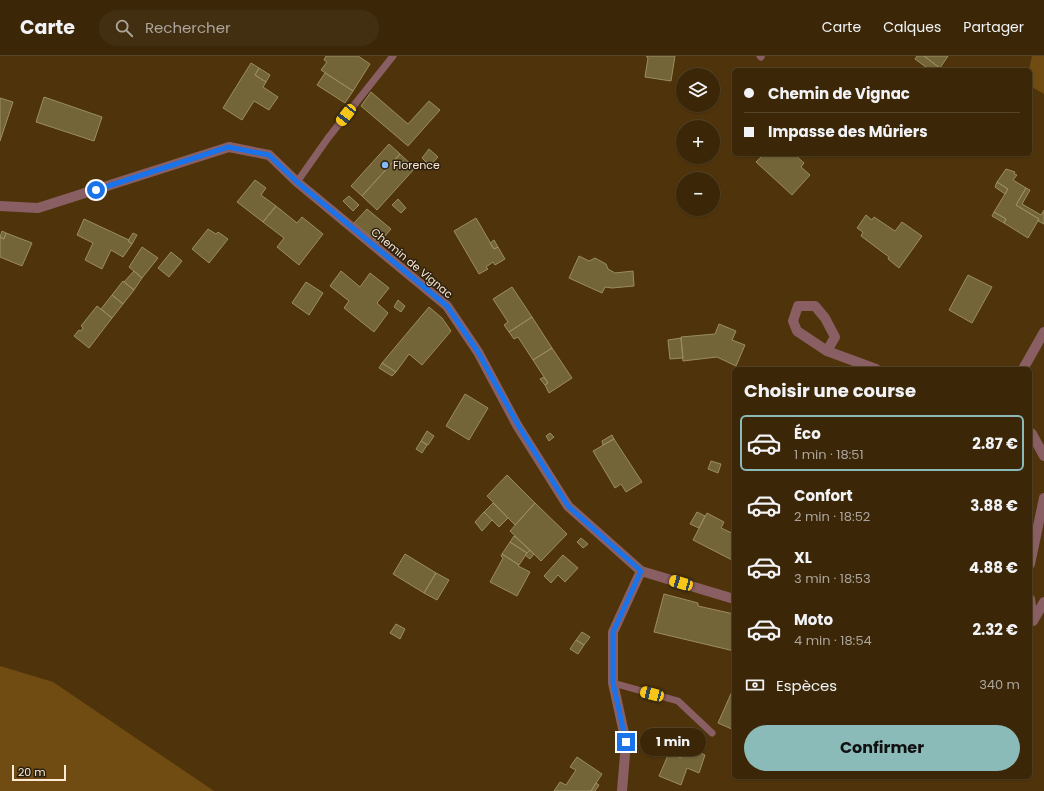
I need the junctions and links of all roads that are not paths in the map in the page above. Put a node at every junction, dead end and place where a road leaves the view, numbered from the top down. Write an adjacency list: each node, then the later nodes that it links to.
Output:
1 (393, 56): 2 (lane)
2 (297, 182): 3 (street, Chemin de Vignac); 12 (street, Chemin de Vignac)
3 (0, 206)
4 (1044, 332): 7 (street)
5 (827, 351): 5 (street); 6 (street)
6 (871, 367)
7 (1024, 367)
8 (1032, 434): 9 (street)
9 (1044, 456)
10 (1044, 498): 11 (street)
11 (1032, 555)
12 (641, 571): 13 (street, Chemin de Vignac); 17 (street)
13 (732, 598)
14 (1044, 602): 16 (street)
15 (1044, 620): 16 (street)
16 (1032, 621)
17 (613, 683): 18 (lane); 19 (street)
18 (712, 733)
19 (622, 791)

